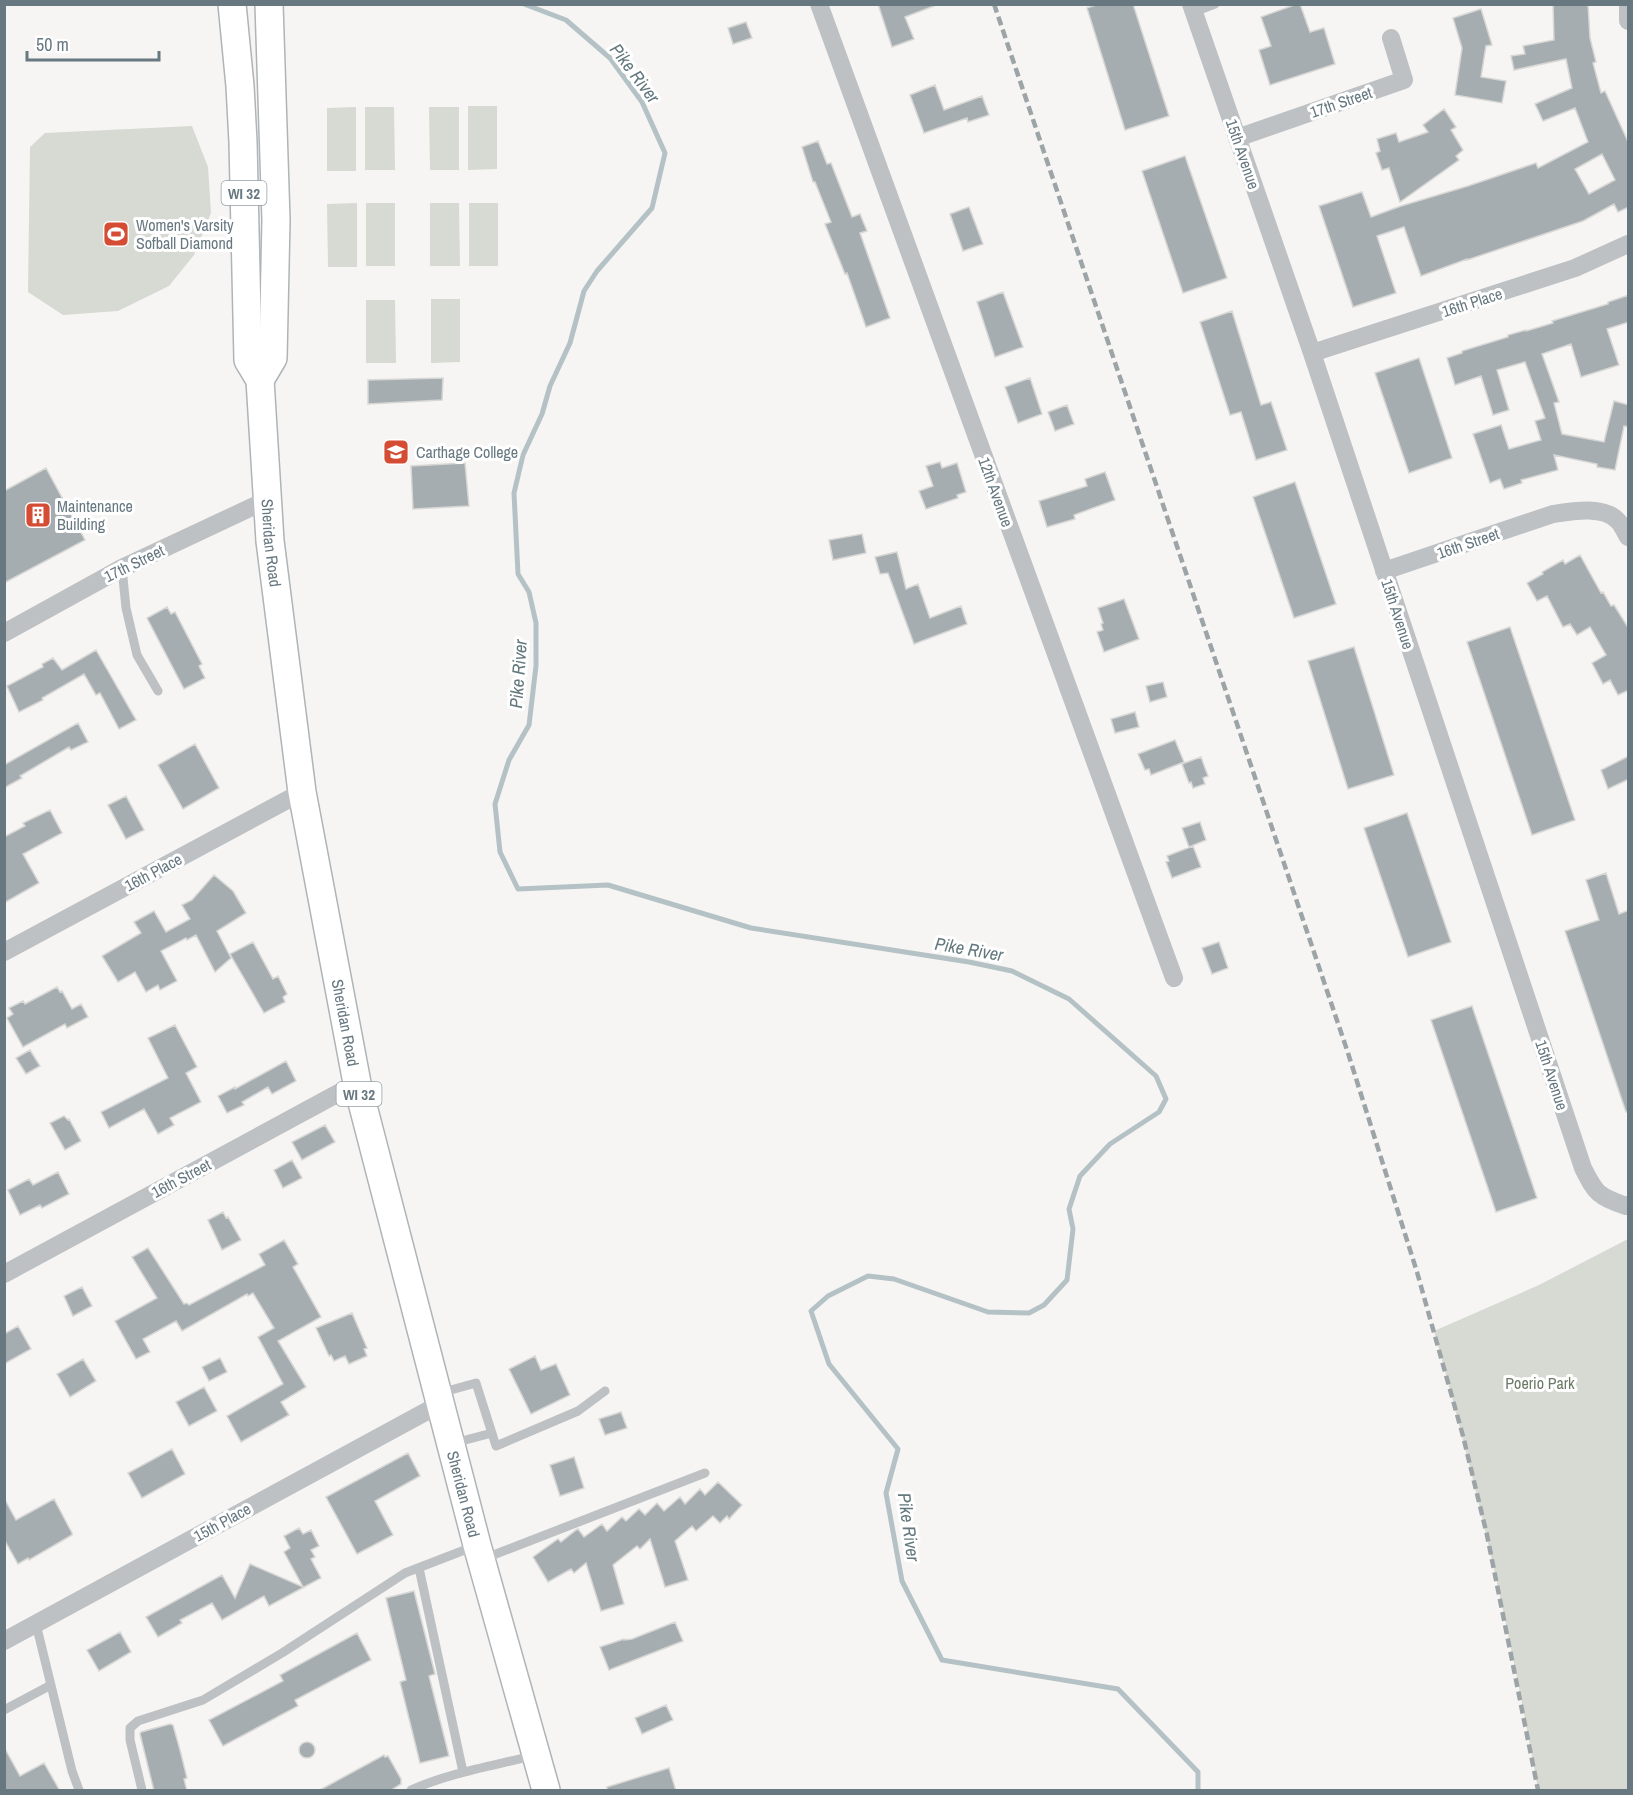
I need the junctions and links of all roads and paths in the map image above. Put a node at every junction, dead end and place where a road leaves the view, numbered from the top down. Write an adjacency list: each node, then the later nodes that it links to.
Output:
1 (232, 4): 12 (main road, Sheridan Road / WI 32)
2 (819, 4): 21 (street, 12th Avenue)
3 (1215, 4): 6 (lane)
4 (1628, 4): 7 (street)
5 (269, 8): 12 (main road, Sheridan Road / WI 32)
6 (1192, 8): 9 (street, 15th Avenue)
7 (1629, 21)
8 (1391, 38): 9 (street, 17th Street)
9 (1237, 138): 11 (street, 15th Avenue)
10 (1629, 244): 11 (street, 16th Place)
11 (1312, 353): 16 (street, 15th Avenue)
12 (260, 380): 13 (main road, Sheridan Road / WI 32)
13 (267, 500): 15 (street, 17th Street); 19 (main road, Sheridan Road / WI 32)
14 (1629, 537): 16 (street, 16th Street)
15 (122, 568): 17 (street, 17th Street); 18 (lane)
16 (1384, 571): 23 (street, 15th Avenue)
17 (4, 633)
18 (158, 691)
19 (302, 792): 20 (street, 16th Place); 22 (main road, Sheridan Road / WI 32)
20 (4, 952)
21 (1174, 978)
22 (357, 1083): 24 (street, 16th Street); 26 (main road, Sheridan Road / WI 32)
23 (1627, 1205)
24 (4, 1274)
25 (605, 1391): 27 (lane)
26 (439, 1399): 27 (lane); 28 (main road, Sheridan Road / WI 32); 32 (street, 15th Place)
27 (492, 1432): 28 (lane)
28 (451, 1444): 30 (main road, Sheridan Road / WI 32)
29 (705, 1473): 30 (lane)
30 (479, 1552): 31 (lane); 36 (main road, Sheridan Road / WI 32)
31 (419, 1568): 37 (lane); 39 (lane)
32 (36, 1624): 33 (street, 15th Place); 34 (lane)
33 (4, 1641)
34 (51, 1685): 35 (lane); 38 (lane)
35 (4, 1710)
36 (536, 1755): 37 (lane); 41 (main road, Sheridan Road / WI 32)
37 (463, 1772): 40 (lane)
38 (80, 1791)
39 (142, 1791)
40 (411, 1791)
41 (546, 1791)

